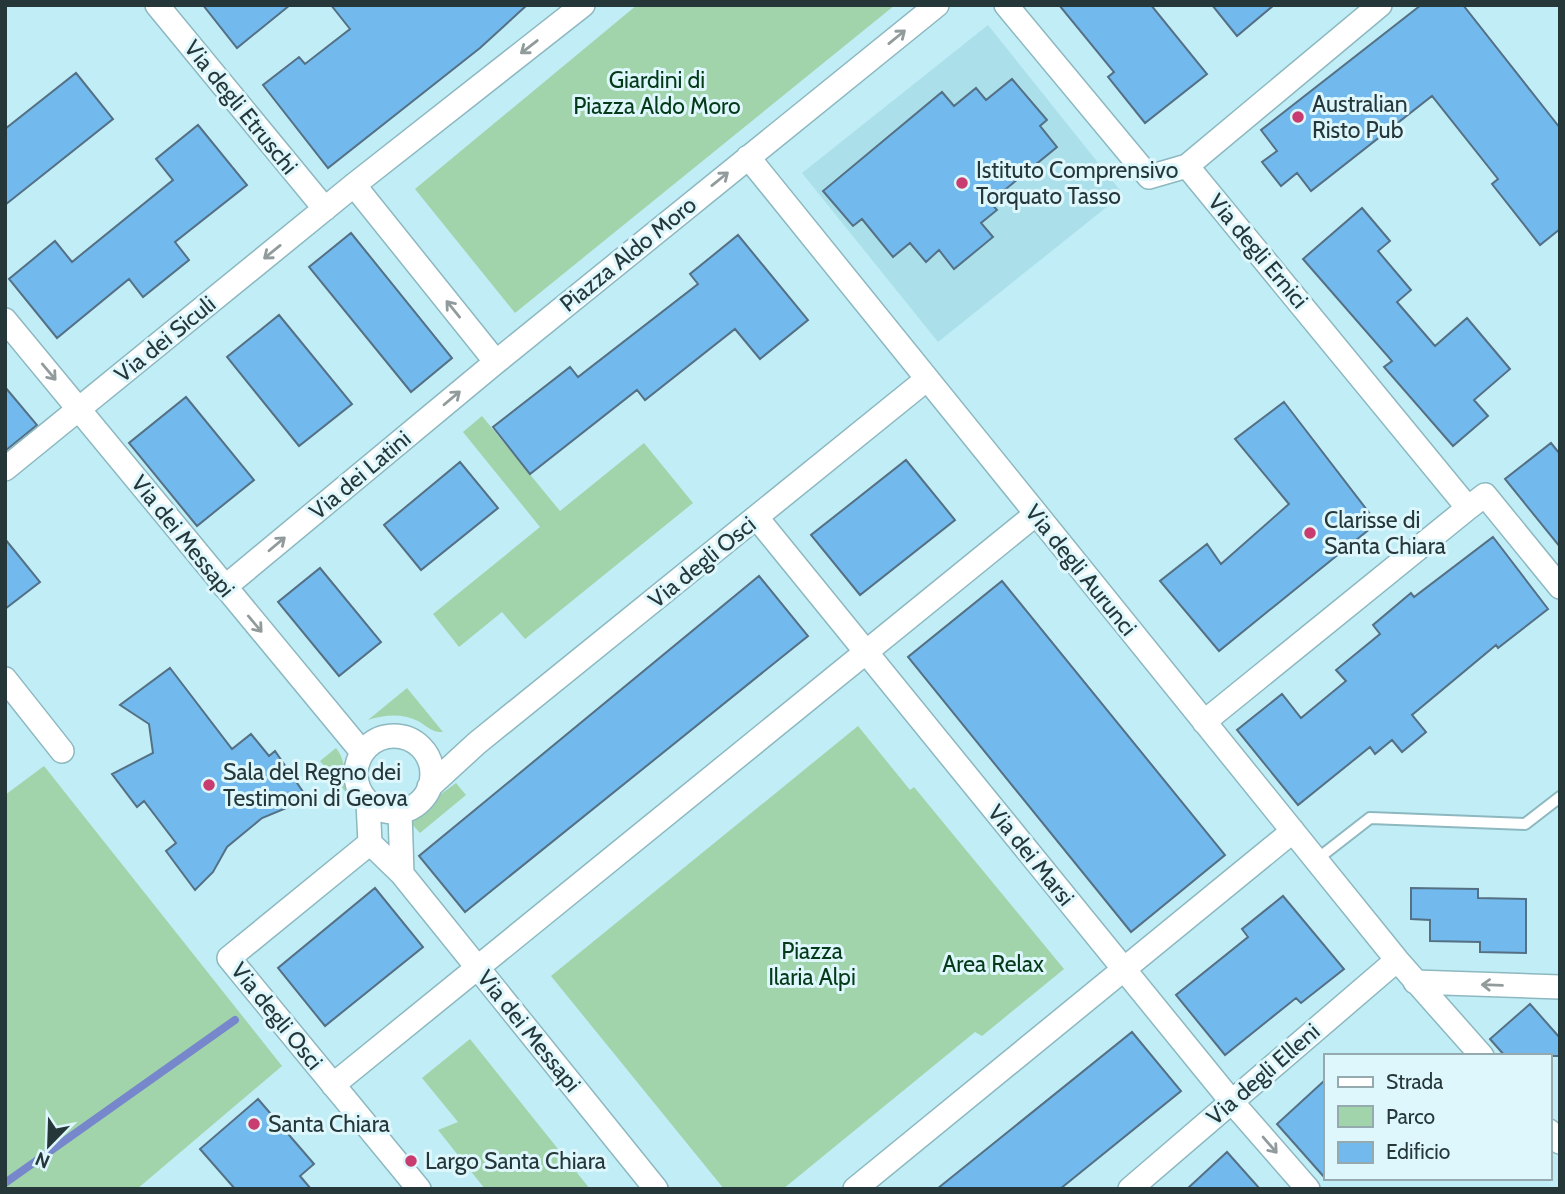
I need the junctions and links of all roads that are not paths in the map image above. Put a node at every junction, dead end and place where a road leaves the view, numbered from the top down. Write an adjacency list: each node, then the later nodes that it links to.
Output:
1 (157, 5): 9 (street, Via degli Etruschi)
2 (583, 5): 8 (street, one-way to 8)
3 (937, 5): 6 (street, Piazza Aldo Moro, one-way to 3)
4 (1006, 5): 7 (street)
5 (1380, 5): 7 (street)
6 (748, 157): 11 (street, Piazza Aldo Moro, one-way to 6); 12 (street, Via degli Aurunci)
7 (1187, 166): 15 (street, Via degli Ernici)
8 (354, 185): 9 (street); 11 (street, one-way to 8)
9 (325, 209): 13 (street, Via dei Siculi, one-way to 13)
10 (5, 320): 13 (street, Via dei Messapi, one-way to 13)
11 (496, 362): 18 (street, Via dei Latini, one-way to 11)
12 (927, 379): 16 (street, Via degli Aurunci); 17 (street, Via degli Osci)
13 (79, 409): 14 (street, Via dei Siculi); 18 (street, Via dei Messapi)
14 (5, 469)
15 (1468, 508): 19 (street); 22 (street)
16 (1036, 514): 20 (street); 22 (street, Via degli Aurunci)
17 (757, 518): 20 (street, Via dei Marsi); 23 (street, Via degli Osci)
18 (225, 587): 25 (street, Via dei Messapi, one-way to 25)
19 (1560, 587)
20 (866, 652): 36 (street); 37 (street, Via dei Marsi)
21 (5, 679): 24 (street)
22 (1204, 722): 31 (street, Via degli Aurunci)
23 (477, 744): 26 (street, Via degli Osci); 27 (street, Via degli Osci)
24 (62, 751)
25 (362, 752): 26 (street); 29 (street)
26 (426, 753): 27 (street)
27 (429, 787): 30 (street)
28 (1560, 797): 33 (lane)
29 (368, 802): 30 (street); 32 (street)
30 (400, 812): 34 (street)
31 (1293, 831): 33 (street, Via degli Aurunci); 37 (street)
32 (370, 843): 34 (street, Via dei Messapi); 41 (street, Via degli Osci)
33 (1316, 860): 35 (street, Via degli Aurunci)
34 (402, 874): 36 (street, Via dei Messapi)
35 (1397, 960): 38 (street, Via degli Aurunci); 42 (street, Via degli Elleni)
36 (477, 967): 41 (street); 44 (street, Via dei Messapi)
37 (1123, 969): 42 (street, Via dei Marsi); 45 (street)
38 (1415, 982): 39 (street, one-way to 38); 40 (street, Via degli Aurunci)
39 (1560, 987)
40 (1480, 1054)
41 (333, 1085): 43 (street)
42 (1232, 1102): 46 (street, Via degli Elleni); 47 (street, Via dei Marsi, one-way to 47)
43 (419, 1189)
44 (656, 1189)
45 (855, 1189)
46 (1130, 1189)
47 (1308, 1189)

